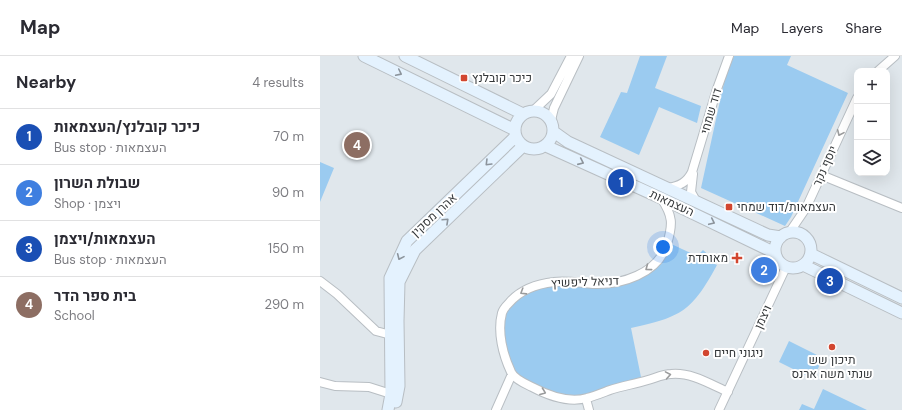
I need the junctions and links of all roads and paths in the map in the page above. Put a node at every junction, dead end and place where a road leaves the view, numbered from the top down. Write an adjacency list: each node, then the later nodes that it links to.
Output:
1 (364, 56): 12 (main road, one-way to 12)
2 (405, 56): 9 (main road)
3 (571, 56): 9 (street)
4 (579, 56): 10 (street)
5 (729, 56): 15 (street, דוד שמחי)
6 (895, 56): 7 (street)
7 (881, 68)
8 (854, 104): 16 (street, יוסף נקר, one-way to 16)
9 (528, 112): 10 (main road); 12 (main road)
10 (551, 120): 11 (main road)
11 (554, 132): 14 (main road); 17 (main road, העצמאות)
12 (515, 133): 13 (main road); 29 (main road, אהרן מסקין, one-way to 29)
13 (524, 146): 14 (main road); 36 (main road, אהרן מסקין, one-way to 13)
14 (546, 146): 18 (main road, העצמאות, one-way to 18)
15 (694, 166): 17 (street, דוד שמחי); 19 (street, דוד שמחי)
16 (821, 175): 20 (street); 21 (street, יוסף נקר)
17 (668, 188): 19 (main road, העצמאות)
18 (661, 198): 22 (main road, העצמאות, one-way to 22); 30 (street, דניאל ליפשיץ, one-way to 30)
19 (697, 203): 21 (main road, העצמאות)
20 (901, 205)
21 (785, 235): 22 (main road); 23 (main road)
22 (775, 253): 25 (main road)
23 (811, 254): 24 (main road); 27 (main road)
24 (803, 265): 25 (main road); 28 (main road)
25 (786, 267): 32 (street, ויצמן)
26 (320, 281): 29 (street)
27 (902, 298)
28 (902, 313)
29 (391, 336): 33 (main road, אהרן מסקין)
30 (512, 374): 34 (street, one-way to 34); 37 (street)
31 (320, 382): 33 (street)
32 (728, 392): 34 (street, one-way to 32); 39 (street, ויצמן)
33 (391, 394): 35 (main road, אהרן מסקין)
34 (586, 399): 38 (street)
35 (388, 410)
36 (394, 410)
37 (496, 410)
38 (589, 410)
39 (719, 410)

